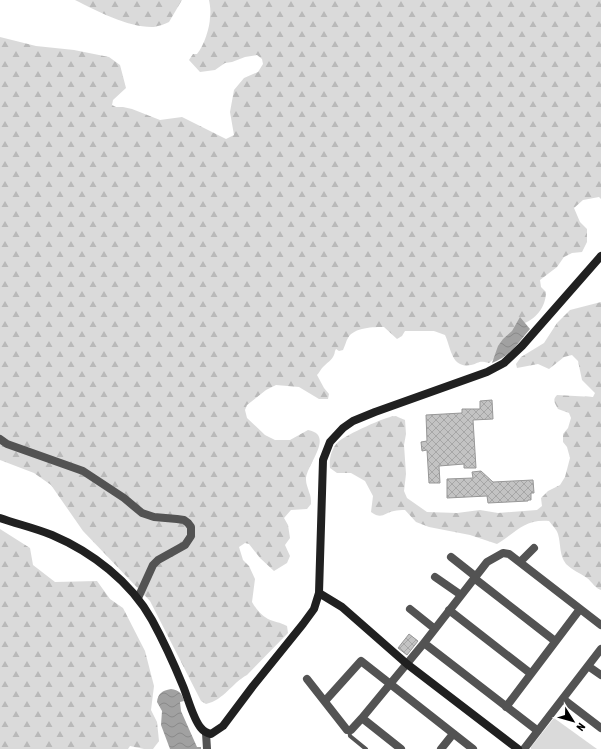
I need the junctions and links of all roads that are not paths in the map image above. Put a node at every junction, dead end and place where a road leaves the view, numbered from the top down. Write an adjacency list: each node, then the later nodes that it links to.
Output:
1 (601, 256): 9 (street)
2 (0, 439): 11 (street)
3 (0, 518): 11 (street)
4 (534, 548): 6 (street)
5 (451, 557): 8 (street)
6 (520, 562): 8 (street); 13 (street)
7 (435, 577): 10 (street)
8 (475, 577): 10 (street); 17 (street)
9 (319, 593): 20 (street); 33 (street)
10 (461, 595): 14 (street)
11 (138, 598): 33 (street)
12 (410, 609): 16 (street)
13 (580, 609): 15 (street); 17 (street)
14 (449, 610): 16 (street); 22 (street)
15 (601, 625)
16 (435, 629): 18 (street)
17 (555, 641): 22 (street)
18 (424, 643): 20 (street); 28 (street)
19 (601, 649): 21 (street)
20 (407, 664): 25 (street); 40 (street)
21 (588, 666): 23 (street); 26 (street)
22 (530, 673): 28 (street)
23 (601, 676)
24 (307, 678): 27 (street)
25 (390, 685): 27 (street); 29 (street); 34 (street)
26 (563, 699): 30 (street); 32 (street)
27 (325, 701): 31 (street)
28 (506, 707): 32 (street)
29 (362, 718): 31 (street); 37 (street)
30 (601, 728)
31 (349, 730): 36 (lane)
32 (538, 731): 41 (street)
33 (206, 733): 35 (street)
34 (453, 734): 38 (street); 39 (street)
35 (207, 749)
36 (366, 749)
37 (401, 749)
38 (441, 749)
39 (473, 749)
40 (518, 749)
41 (524, 749)

